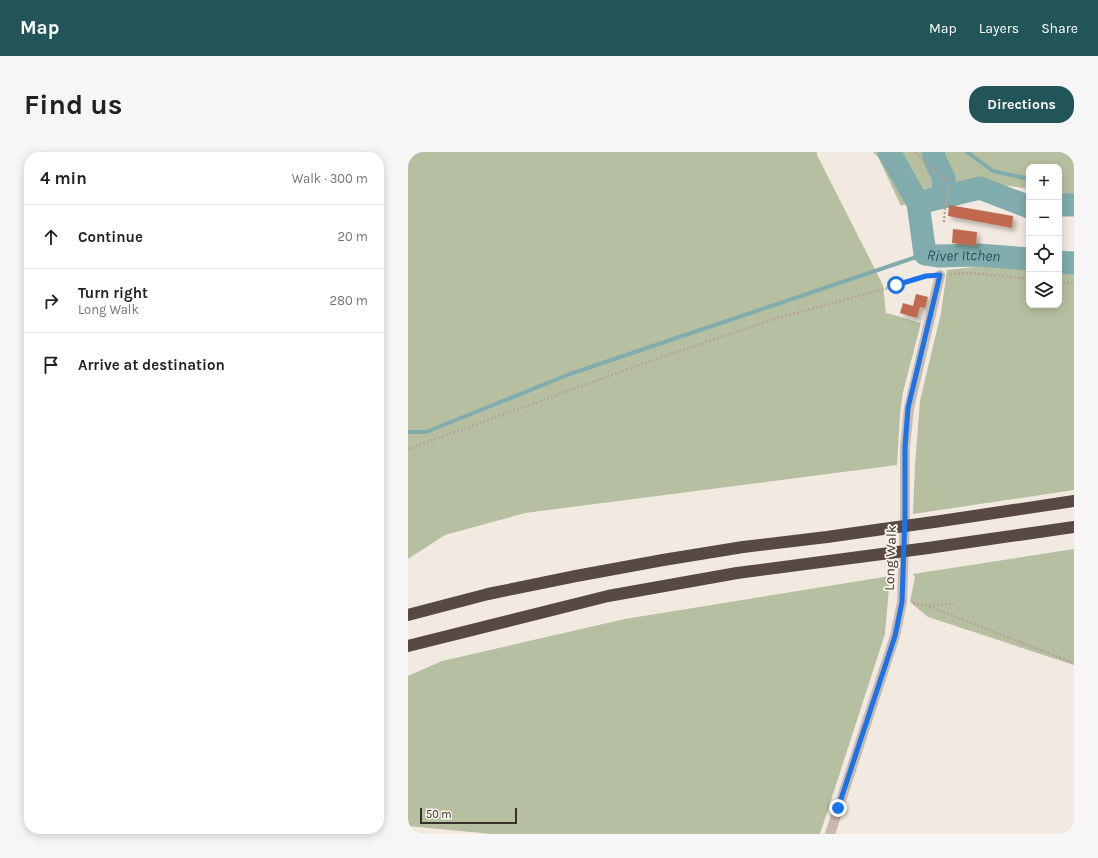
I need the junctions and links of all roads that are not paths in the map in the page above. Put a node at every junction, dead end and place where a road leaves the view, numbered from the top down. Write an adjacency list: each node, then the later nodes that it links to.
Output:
1 (940, 275): 6 (street, Long Walk)
2 (1074, 501): 4 (highway, bridge)
3 (1074, 527): 5 (highway, bridge)
4 (408, 615)
5 (408, 646)
6 (830, 834)

